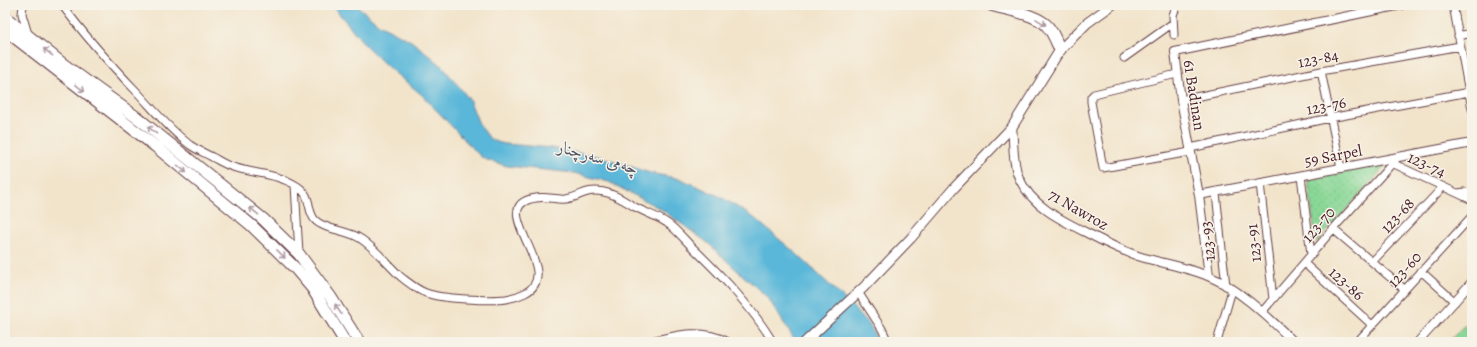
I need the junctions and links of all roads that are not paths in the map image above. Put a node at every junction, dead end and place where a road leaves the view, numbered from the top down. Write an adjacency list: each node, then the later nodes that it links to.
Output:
1 (23, 5): 13 (street)
2 (62, 5): 31 (street)
3 (991, 5): 16 (main road, one-way to 16)
4 (1112, 5): 16 (main road)
5 (1177, 5): 9 (street)
6 (1401, 5): 19 (street, 61 Badinan)
7 (1453, 5): 14 (street)
8 (5, 17): 13 (main road)
9 (1173, 23): 12 (street); 17 (street)
10 (5, 30): 54 (main road, one-way to 54)
11 (1472, 33): 14 (street)
12 (1174, 35)
13 (29, 36): 40 (main road, one-way to 13)
14 (1458, 36): 15 (street)
15 (1460, 46): 18 (street, 123-84); 20 (street)
16 (1060, 50): 24 (main road)
17 (1124, 58)
18 (1321, 71): 21 (street, 123-84); 23 (street)
19 (1177, 74): 21 (street, 61 Badinan); 26 (street, 123-76)
20 (1470, 89): 22 (street); 23 (street, 123-76)
21 (1181, 100): 26 (street, 61 Badinan)
22 (1472, 109)
23 (1330, 118): 26 (street, 123-76); 28 (street)
24 (1012, 127): 45 (street, 71 Nawroz); 49 (main road)
25 (1472, 143): 27 (street, 59 Sarpel)
26 (1190, 150): 36 (street, 61 Badinan)
27 (1395, 160): 28 (street, 59 Sarpel); 32 (street, 123-74); 39 (street, 123-70)
28 (1341, 168): 29 (street, 59 Sarpel)
29 (1301, 176): 30 (street, 59 Sarpel); 41 (street)
30 (1260, 183): 34 (street, 59 Sarpel); 50 (street, 123-91)
31 (296, 185): 40 (street); 58 (street)
32 (1442, 187): 35 (street, 123-74); 42 (street, 123-68)
33 (1472, 191): 35 (street)
34 (1216, 193): 36 (street, 59 Sarpel); 47 (street, 123-93)
35 (1458, 194): 37 (street, 123-74)
36 (1199, 196): 45 (street, 61 Badinan)
37 (1472, 200)
38 (1472, 216): 44 (street, 123-60)
39 (1333, 229): 41 (street, 123-70); 42 (street)
40 (299, 254): 55 (main road, one-way to 40)
41 (1311, 254): 43 (street, 123-70)
42 (1372, 262): 48 (street)
43 (1304, 263): 50 (street, 123-70); 53 (street, 123-86)
44 (1421, 271): 48 (street, 123-60); 51 (street)
45 (1209, 276): 47 (street, 71 Nawroz)
46 (1472, 282): 51 (street)
47 (1229, 288): 52 (street, 71 Nawroz); 61 (street)
48 (1404, 289): 53 (street, 123-60)
49 (857, 293): 59 (main road); 60 (street)
50 (1273, 299): 52 (street, 123-70)
51 (1455, 302): 64 (street)
52 (1262, 312): 62 (street, 71 Nawroz)
53 (1372, 325): 63 (street, 123-60)
54 (345, 342)
55 (359, 342)
56 (650, 342): 57 (main road)
57 (726, 342)
58 (773, 342)
59 (806, 342)
60 (888, 342)
61 (1217, 342)
62 (1294, 342)
63 (1357, 342)
64 (1418, 342)

